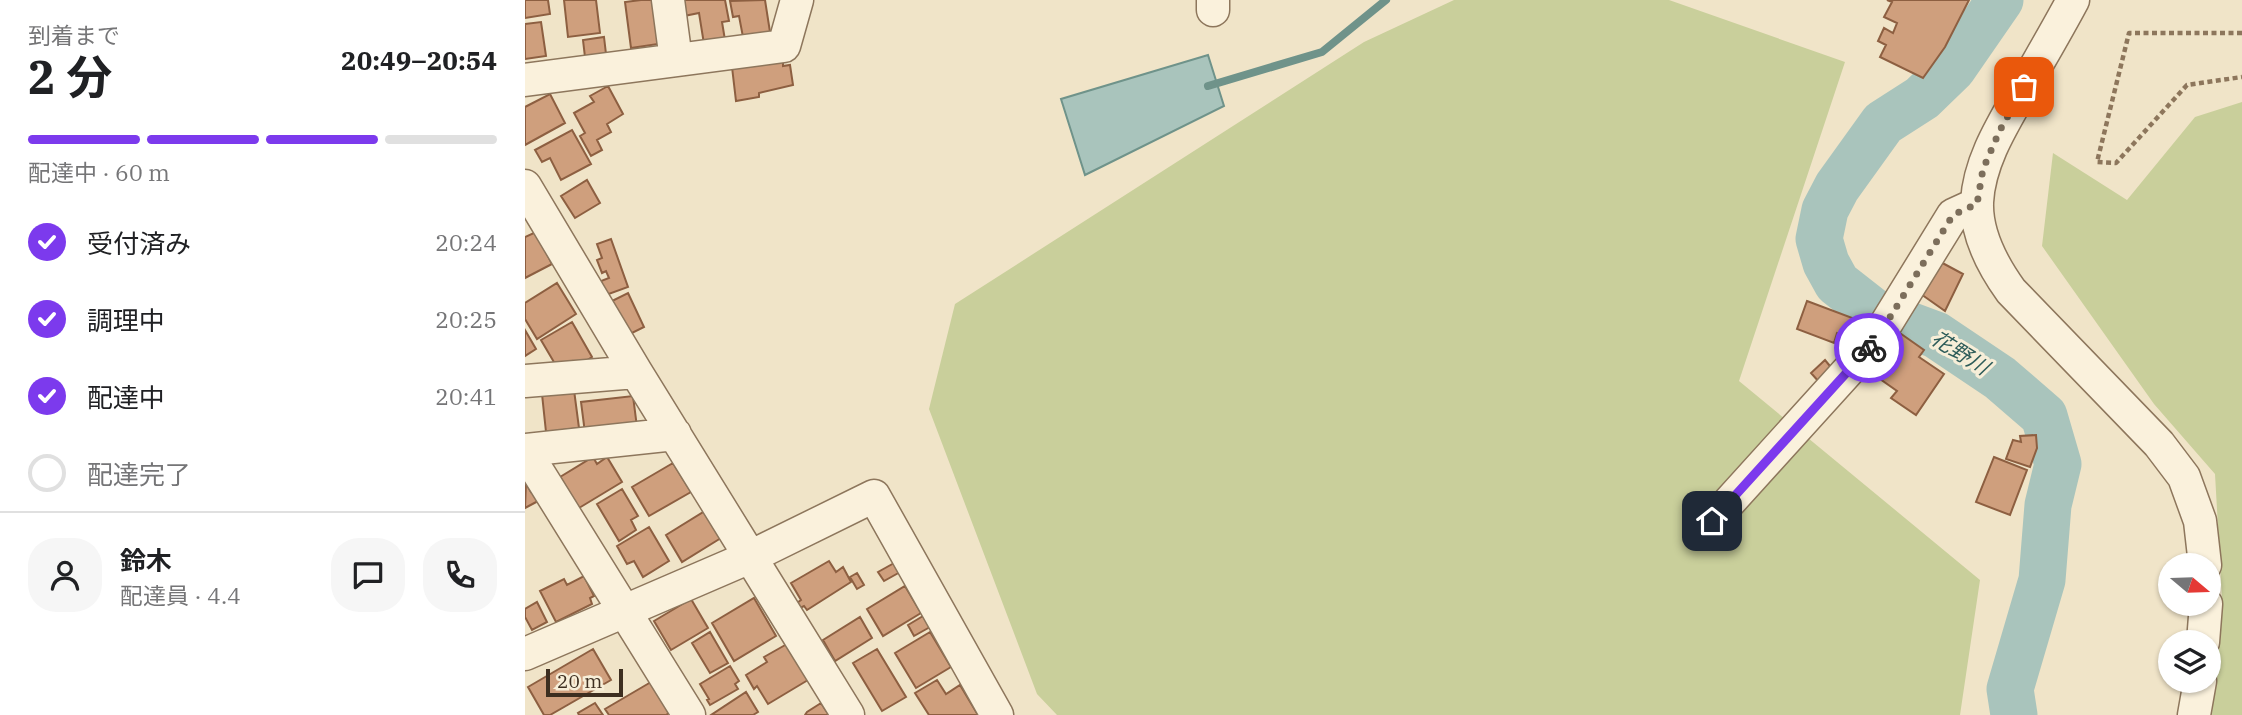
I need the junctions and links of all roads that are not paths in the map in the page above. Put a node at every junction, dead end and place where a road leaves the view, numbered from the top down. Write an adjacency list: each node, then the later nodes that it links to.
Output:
1 (668, 0): 4 (street)
2 (796, 0): 4 (street)
3 (2073, 0): 7 (street)
4 (676, 60): 5 (street)
5 (525, 80)
6 (525, 186): 8 (street)
7 (1977, 204): 12 (street); 13 (street)
8 (636, 372): 9 (street); 10 (street)
9 (525, 381)
10 (675, 434): 11 (street); 14 (street)
11 (525, 450): 15 (street)
12 (1712, 521)
13 (2204, 553)
14 (750, 556): 15 (street); 19 (street); 20 (street)
15 (624, 610): 16 (street); 18 (street)
16 (525, 653)
17 (2198, 693): 21 (street)
18 (689, 715)
19 (848, 715)
20 (997, 715)
21 (2194, 715)

